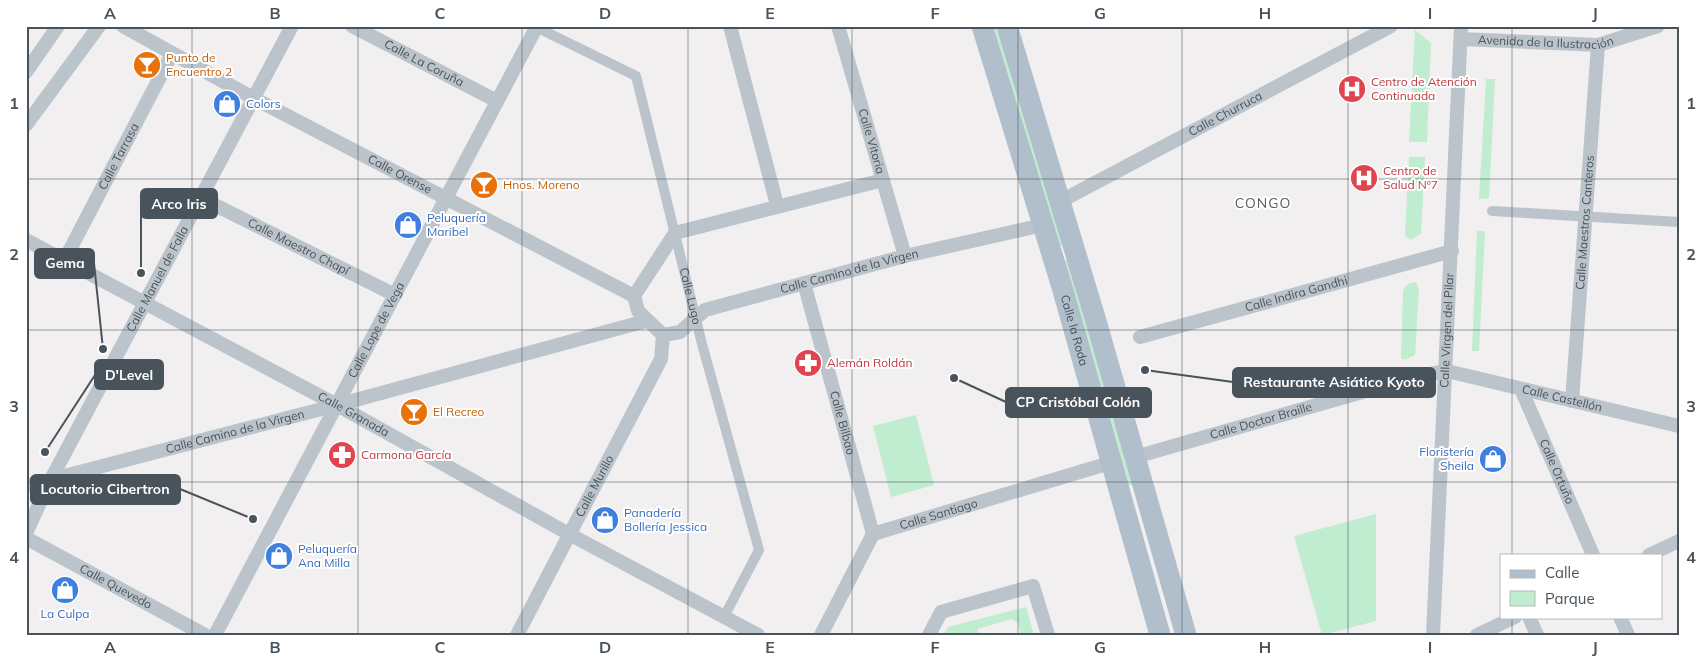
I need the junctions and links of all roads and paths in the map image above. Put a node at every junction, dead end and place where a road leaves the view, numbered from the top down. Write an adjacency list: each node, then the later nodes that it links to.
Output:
1 (58, 26): 16 (street)
2 (99, 26): 19 (street)
3 (123, 26): 15 (street, Calle Orense)
4 (292, 26): 17 (street, Calle Manuel de Falla)
5 (352, 26): 18 (street, Calle La Coruña)
6 (730, 26): 24 (street)
7 (838, 26): 20 (street, Calle Vitoria)
8 (982, 26): 28 (main road, Calle la Roda)
9 (1007, 26): 23 (main road, Calle la Roda)
10 (1391, 26): 23 (street, Calle Churruca)
11 (1658, 26): 14 (street, Avenida de la Ilustración)
12 (536, 27): 18 (street, Calle Lope de Vega); 29 (street, Calle Lugo)
13 (1461, 33): 14 (street, Avenida de la Ilustración); 31 (street, Calle Virgen del Pilar)
14 (1598, 44): 26 (street, Calle Maestros Canteros)
15 (172, 54): 17 (street, Calle Orense); 33 (street, Calle Tarrasa)
16 (26, 72)
17 (255, 99): 21 (street, Calle Orense); 22 (street, Calle Manuel de Falla)
18 (497, 101): 21 (street, Calle Lope de Vega)
19 (26, 125)
20 (883, 180): 24 (street); 32 (street, Calle Vitoria)
21 (447, 197): 35 (street, Calle Lope de Vega); 36 (street, Calle Orense)
22 (201, 198): 35 (street, Calle Maestro Chapí); 37 (street, Calle Manuel de Falla)
23 (1061, 201): 47 (main road, Calle la Roda)
24 (777, 205): 29 (street)
25 (1492, 211): 26 (street)
26 (1585, 218): 27 (street); 44 (street, Calle Maestros Canteros)
27 (1679, 222)
28 (1043, 225): 32 (street, Calle Camino de la Virgen); 48 (main road, Calle la Roda)
29 (675, 233): 36 (street); 38 (street, Calle Lugo)
30 (26, 240): 33 (street, Calle Granada)
31 (1452, 251): 41 (street, Calle Indira Gandhi); 42 (street, Calle Virgen del Pilar)
32 (905, 256): 34 (street, Calle Camino de la Virgen)
33 (64, 261): 37 (street, Calle Granada)
34 (804, 283): 38 (street, Calle Camino de la Virgen); 53 (street, Calle Bilbao)
35 (395, 295): 45 (street, Calle Lope de Vega)
36 (634, 296): 39 (street)
37 (146, 303): 45 (street, Calle Granada); 49 (street, Calle Manuel de Falla)
38 (696, 318): 40 (street, Calle Camino de la Virgen); 58 (street, Calle Lugo)
39 (646, 320): 40 (street); 45 (street, Calle Camino de la Virgen)
40 (664, 335): 52 (street, Calle Murillo)
41 (1140, 337)
42 (1447, 371): 43 (street, Calle Castellón); 47 (street, Calle Doctor Braille); 71 (street, Calle Virgen del Pilar)
43 (1521, 389): 44 (street, Calle Castellón); 56 (street, Calle Ortuño)
44 (1572, 401): 46 (street, Calle Castellón)
45 (337, 405): 49 (street, Calle Camino de la Virgen); 52 (street, Calle Granada); 63 (street, Calle Lope de Vega)
46 (1679, 426)
47 (1135, 457): 70 (main road, Calle la Roda)
48 (1113, 462): 53 (street, Calle Santiago); 69 (main road, Calle la Roda)
49 (50, 481): 50 (street, Calle Camino de la Virgen); 51 (street, Calle Manuel de Falla)
50 (26, 486)
51 (26, 533)
52 (569, 534): 58 (street, Calle Granada); 64 (street, Calle Murillo)
53 (873, 534): 66 (street)
54 (26, 538): 62 (street, Calle Quevedo)
55 (1679, 541): 57 (street)
56 (1593, 554)
57 (1651, 554)
58 (724, 617): 65 (street, Calle Granada)
59 (1513, 618): 72 (street)
60 (1530, 618): 73 (street)
61 (1620, 618): 74 (street)
62 (205, 635)
63 (215, 635)
64 (517, 635)
65 (758, 635)
66 (820, 635)
67 (929, 635): 68 (street)
68 (1048, 635)
69 (1160, 635)
70 (1186, 635)
71 (1433, 635)
72 (1477, 635)
73 (1537, 635)
74 (1628, 635)

